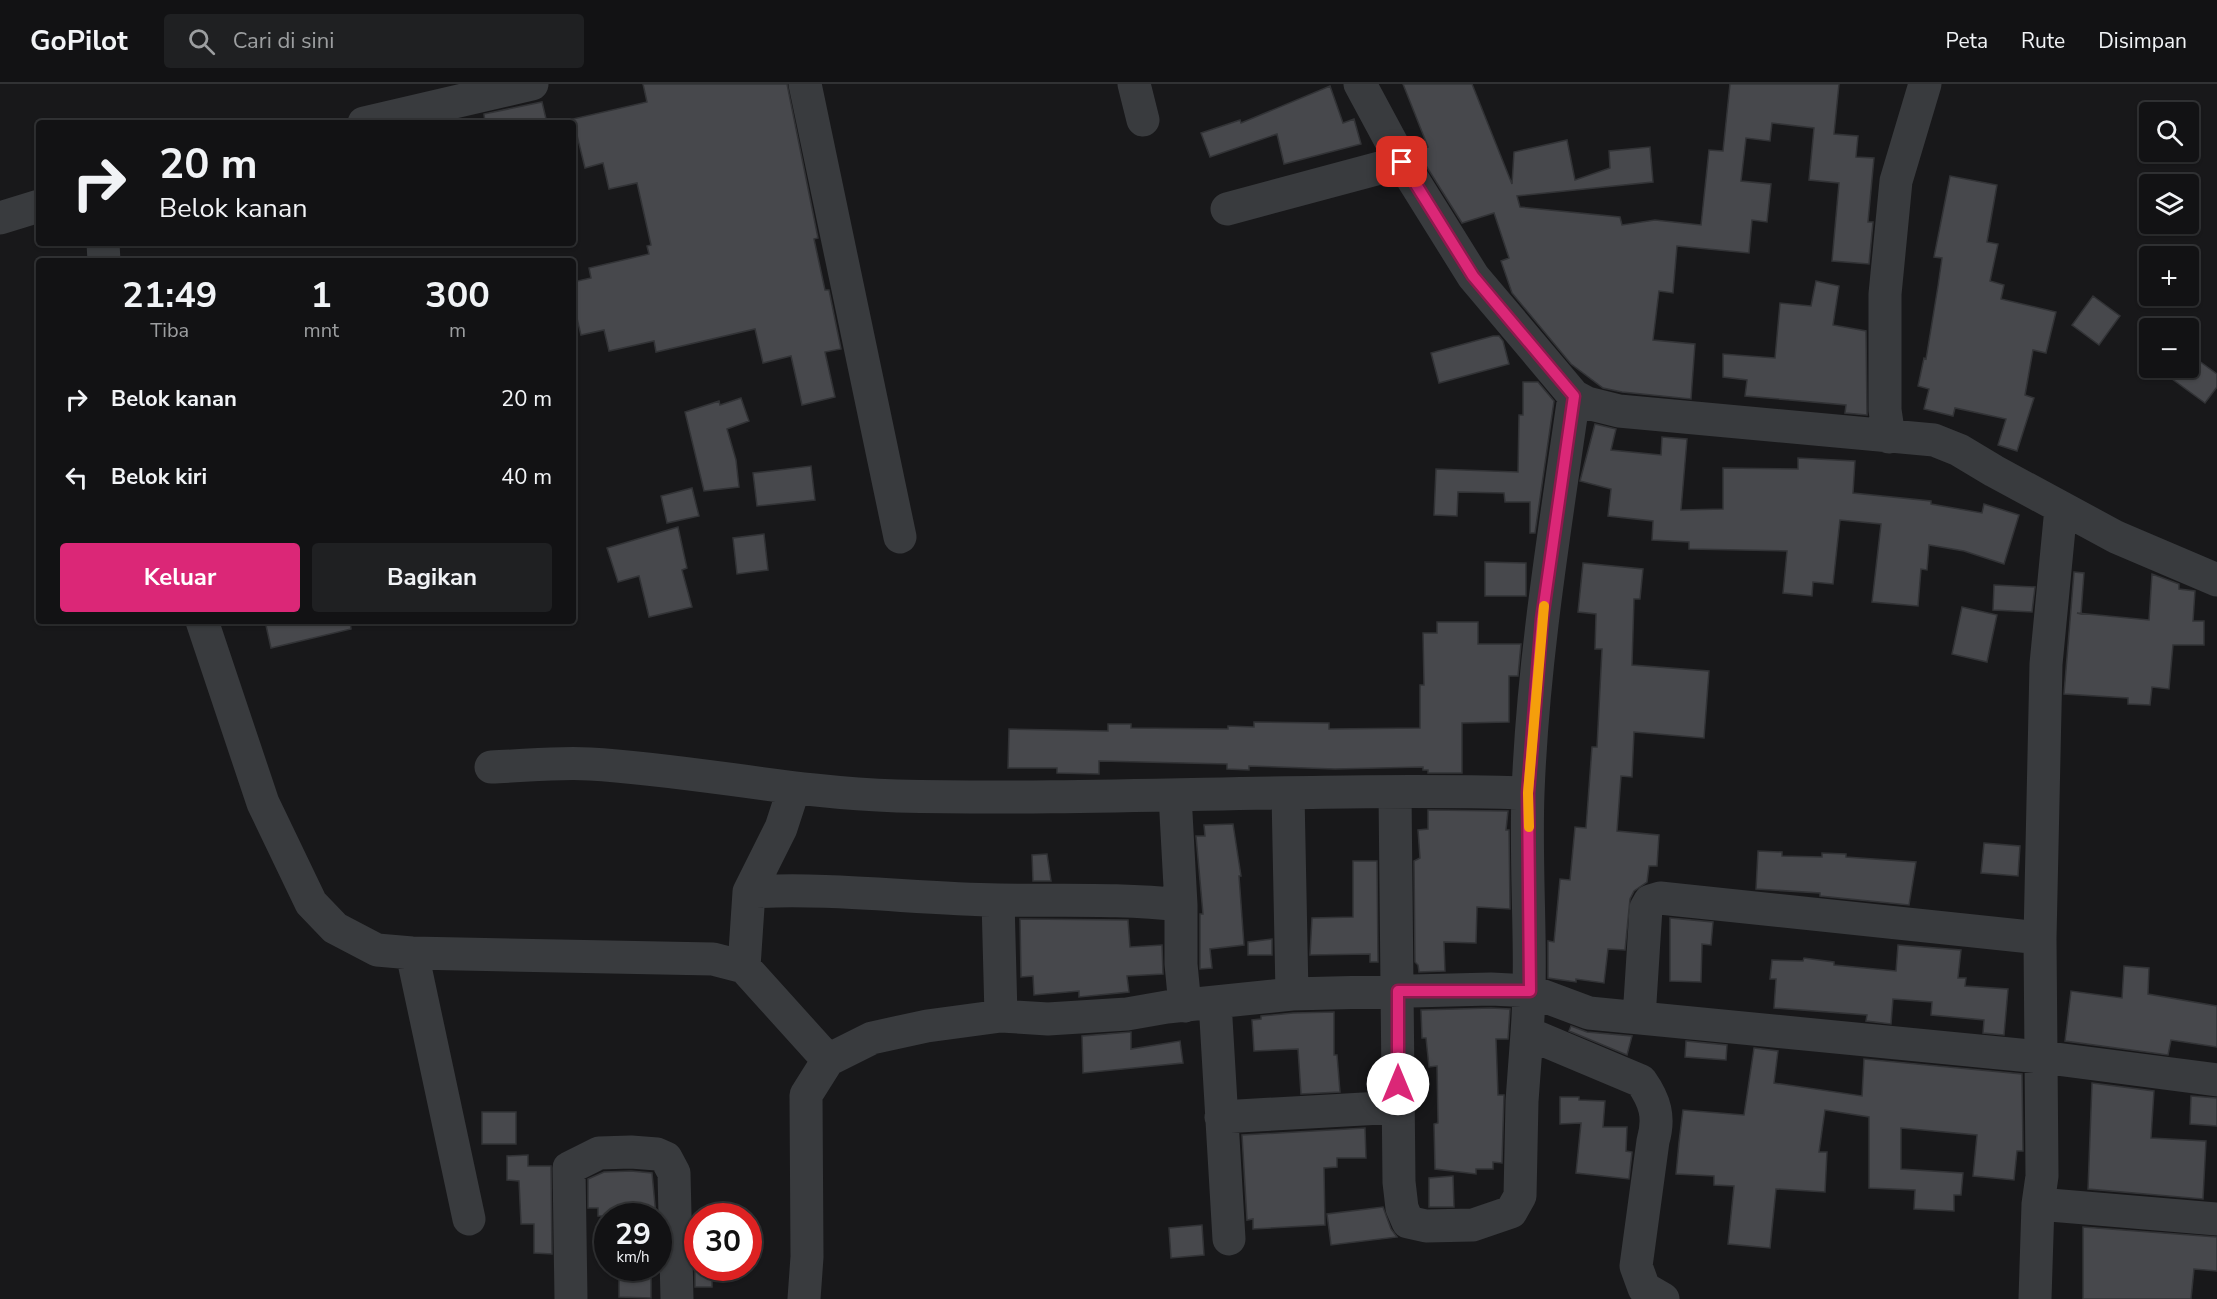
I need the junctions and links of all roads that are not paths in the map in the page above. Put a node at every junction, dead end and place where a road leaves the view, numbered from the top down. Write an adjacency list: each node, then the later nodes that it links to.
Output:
1 (532, 84): 6 (street)
2 (805, 84): 15 (street)
3 (1134, 84): 7 (street)
4 (1360, 84): 8 (street)
5 (1925, 84): 13 (street)
6 (377, 120)
7 (1143, 120)
8 (1402, 162): 10 (street); 12 (street)
9 (36, 207): 11 (street)
10 (1227, 209)
11 (0, 218)
12 (1574, 396): 13 (street); 21 (street)
13 (1889, 437): 14 (street)
14 (2061, 508): 16 (street); 27 (street)
15 (900, 537)
16 (2217, 580)
17 (203, 624): 28 (street)
18 (491, 766): 19 (street)
19 (794, 788): 23 (street); 24 (street)
20 (1395, 792): 21 (street); 22 (street); 30 (street)
21 (1528, 793): 31 (street)
22 (1288, 794): 23 (street); 32 (street)
23 (1175, 795): 26 (street)
24 (749, 892): 25 (street); 29 (street)
25 (998, 900): 26 (street); 34 (street)
26 (1181, 905): 33 (street)
27 (2040, 938): 35 (street); 37 (street)
28 (412, 953): 29 (street); 43 (street)
29 (744, 967): 38 (street)
30 (1398, 991): 31 (street); 32 (street); 40 (street)
31 (1530, 991): 35 (street); 36 (street)
32 (1292, 994): 33 (street)
33 (1200, 1004): 34 (street); 41 (street)
34 (1001, 1016): 38 (street)
35 (1639, 1018): 37 (street)
36 (1527, 1033): 40 (street); 49 (street)
37 (2041, 1057): 39 (street); 42 (street)
38 (828, 1060): 48 (street)
39 (2217, 1080)
40 (1399, 1107): 41 (street)
41 (1221, 1117): 45 (street)
42 (2038, 1204): 44 (street); 50 (street)
43 (470, 1219)
44 (2217, 1219)
45 (1229, 1239)
46 (570, 1299): 47 (street)
47 (677, 1299)
48 (804, 1299)
49 (1663, 1299)
50 (2035, 1299)

